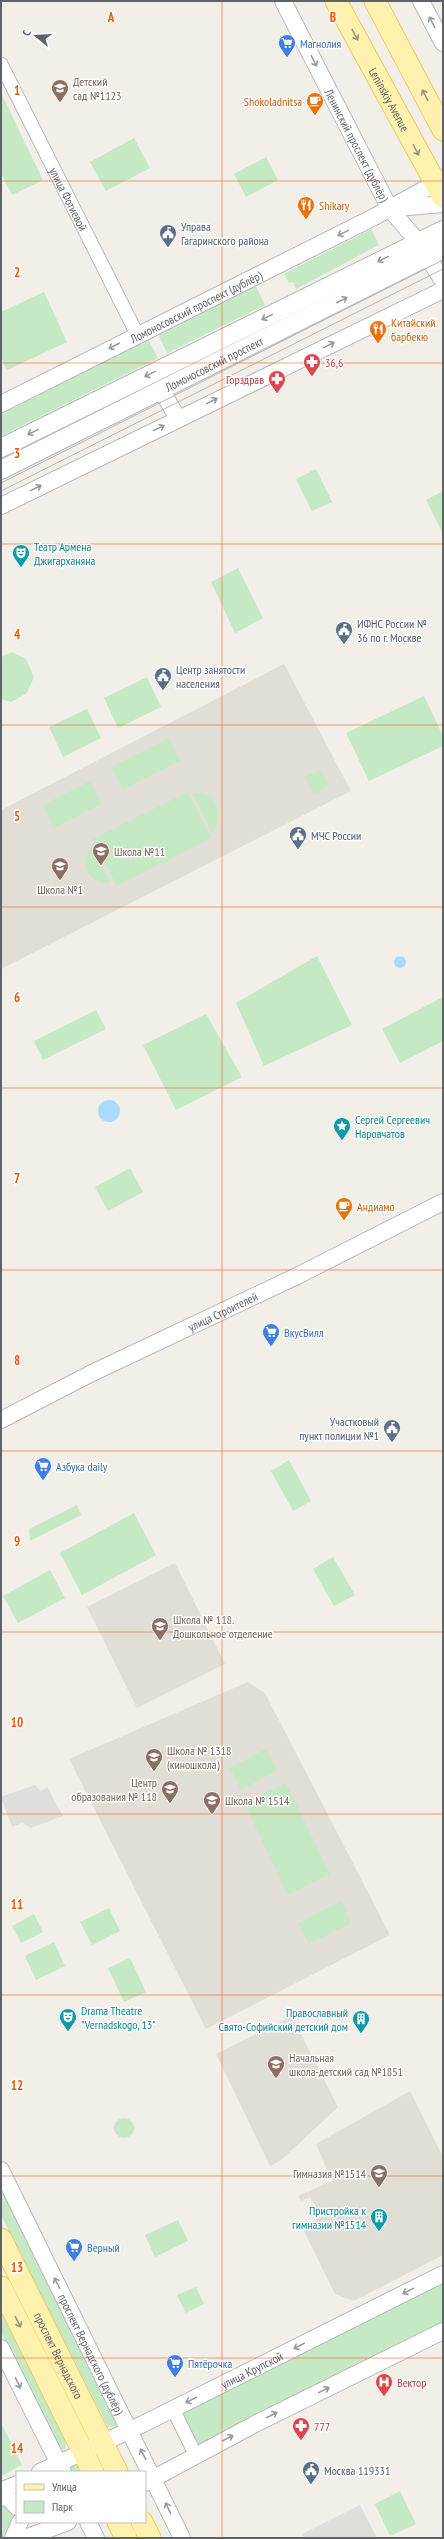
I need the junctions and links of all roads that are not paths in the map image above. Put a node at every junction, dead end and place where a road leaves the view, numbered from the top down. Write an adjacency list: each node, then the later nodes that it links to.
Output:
1 (283, 1): 12 (street, Ленинский проспект (дублёр), one-way to 12)
2 (336, 1): 10 (main road, Leninskiy Avenue, one-way to 10)
3 (375, 1): 6 (main road)
4 (386, 1): 6 (street)
5 (422, 1): 7 (street, one-way to 5)
6 (390, 29): 9 (main road, one-way to 6)
7 (443, 44)
8 (1, 64): 17 (street, улица Фотиевой)
9 (443, 130)
10 (440, 187): 12 (street, Ломоносовский проспект (дублёр))
11 (443, 204): 12 (street)
12 (390, 209): 14 (street, Ленинский проспект (дублёр)); 17 (street, Ломоносовский проспект (дублёр), one-way to 17)
13 (443, 230): 14 (main road)
14 (430, 249): 15 (street, Ленинский проспект (дублёр)); 18 (main road, Ломоносовский проспект, one-way to 14); 19 (main road, Ломоносовский проспект, one-way to 19)
15 (443, 282)
16 (443, 290): 21 (street, one-way to 16)
17 (137, 334): 20 (street, Ломоносовский проспект (дублёр), one-way to 20)
18 (161, 389): 21 (street); 22 (main road, Ломоносовский проспект)
19 (91, 403): 22 (main road); 23 (main road, Ломоносовский проспект, one-way to 23)
20 (1, 404)
21 (178, 419): 25 (street, one-way to 21)
22 (100, 420): 24 (main road, Ломоносовский проспект)
23 (1, 448)
24 (1, 470)
25 (1, 506)
26 (443, 1202): 27 (street, улица Строителей)
27 (1, 1420)
28 (1, 2170): 35 (street, проспект Вернадского (дублёр), one-way to 28)
29 (1, 2239): 36 (main road, проспект Вернадского)
30 (443, 2274): 34 (street, улица Крупской, one-way to 34)
31 (1, 2287): 37 (main road, проспект Вернадского, one-way to 37)
32 (443, 2331): 38 (street, one-way to 32)
33 (1, 2348): 39 (street, one-way to 39)
34 (173, 2410): 35 (street, улица Крупской); 38 (street)
35 (131, 2430): 36 (street, улица Крупской); 43 (street, проспект Вернадского (дублёр), one-way to 35)
36 (103, 2444): 37 (street, улица Крупской); 42 (main road, проспект Вернадского)
37 (84, 2453): 39 (street, улица Крупской); 41 (main road, проспект Вернадского)
38 (196, 2456): 43 (street)
39 (61, 2468): 40 (street, улица Крупской)
40 (45, 2471)
41 (93, 2471)
42 (116, 2471)
43 (150, 2480): 58 (street, проспект Вернадского (дублёр), one-way to 43)
44 (16, 2484): 45 (street)
45 (1, 2491)
46 (1, 2496): 47 (street)
47 (16, 2506)
48 (20, 2523): 53 (street)
49 (65, 2523): 54 (street)
50 (88, 2523): 55 (street)
51 (118, 2523): 56 (main road)
52 (142, 2523): 57 (main road)
53 (13, 2538)
54 (25, 2538)
55 (96, 2538)
56 (126, 2538)
57 (150, 2538)
58 (182, 2538)

